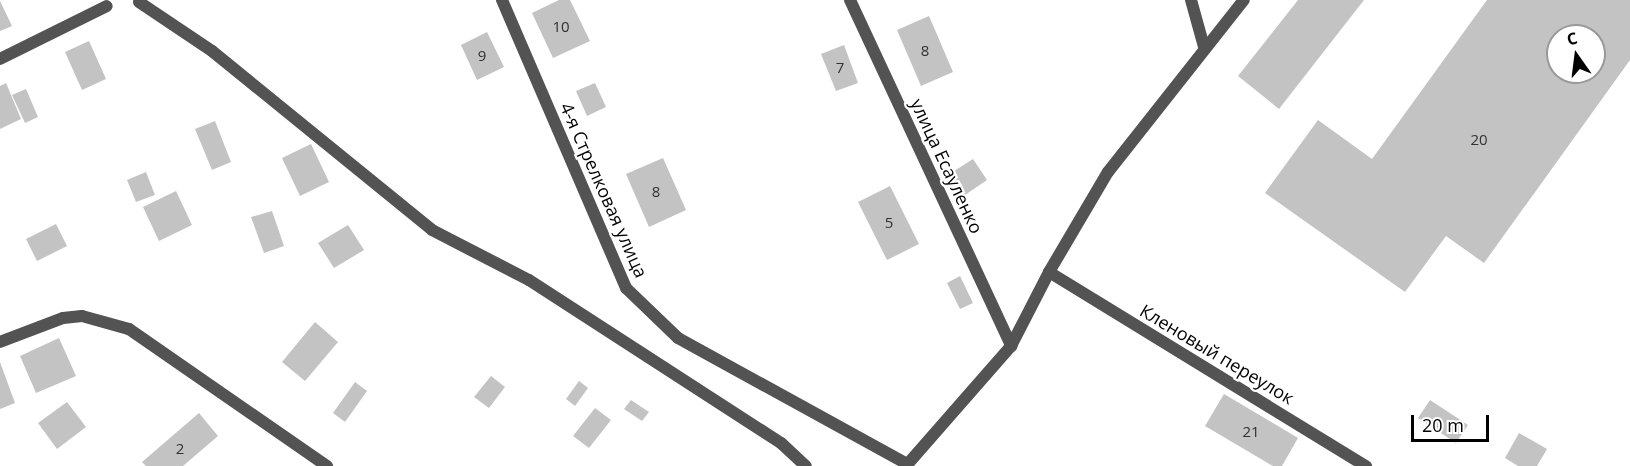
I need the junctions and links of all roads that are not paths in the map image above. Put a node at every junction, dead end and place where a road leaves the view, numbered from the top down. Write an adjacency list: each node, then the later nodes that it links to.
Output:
1 (502, 0): 12 (street, 4-я Стрелковая улица)
2 (850, 0): 11 (street, улица Есауленко)
3 (1191, 0): 7 (street)
4 (1244, 0): 7 (street)
5 (139, 2): 14 (street)
6 (107, 6): 8 (street)
7 (1204, 47): 9 (street)
8 (0, 59)
9 (1049, 272): 11 (street); 15 (street, Кленовый переулок)
10 (0, 342): 13 (street)
11 (1011, 346): 12 (street)
12 (907, 465)
13 (327, 466)
14 (806, 466)
15 (1366, 466)

